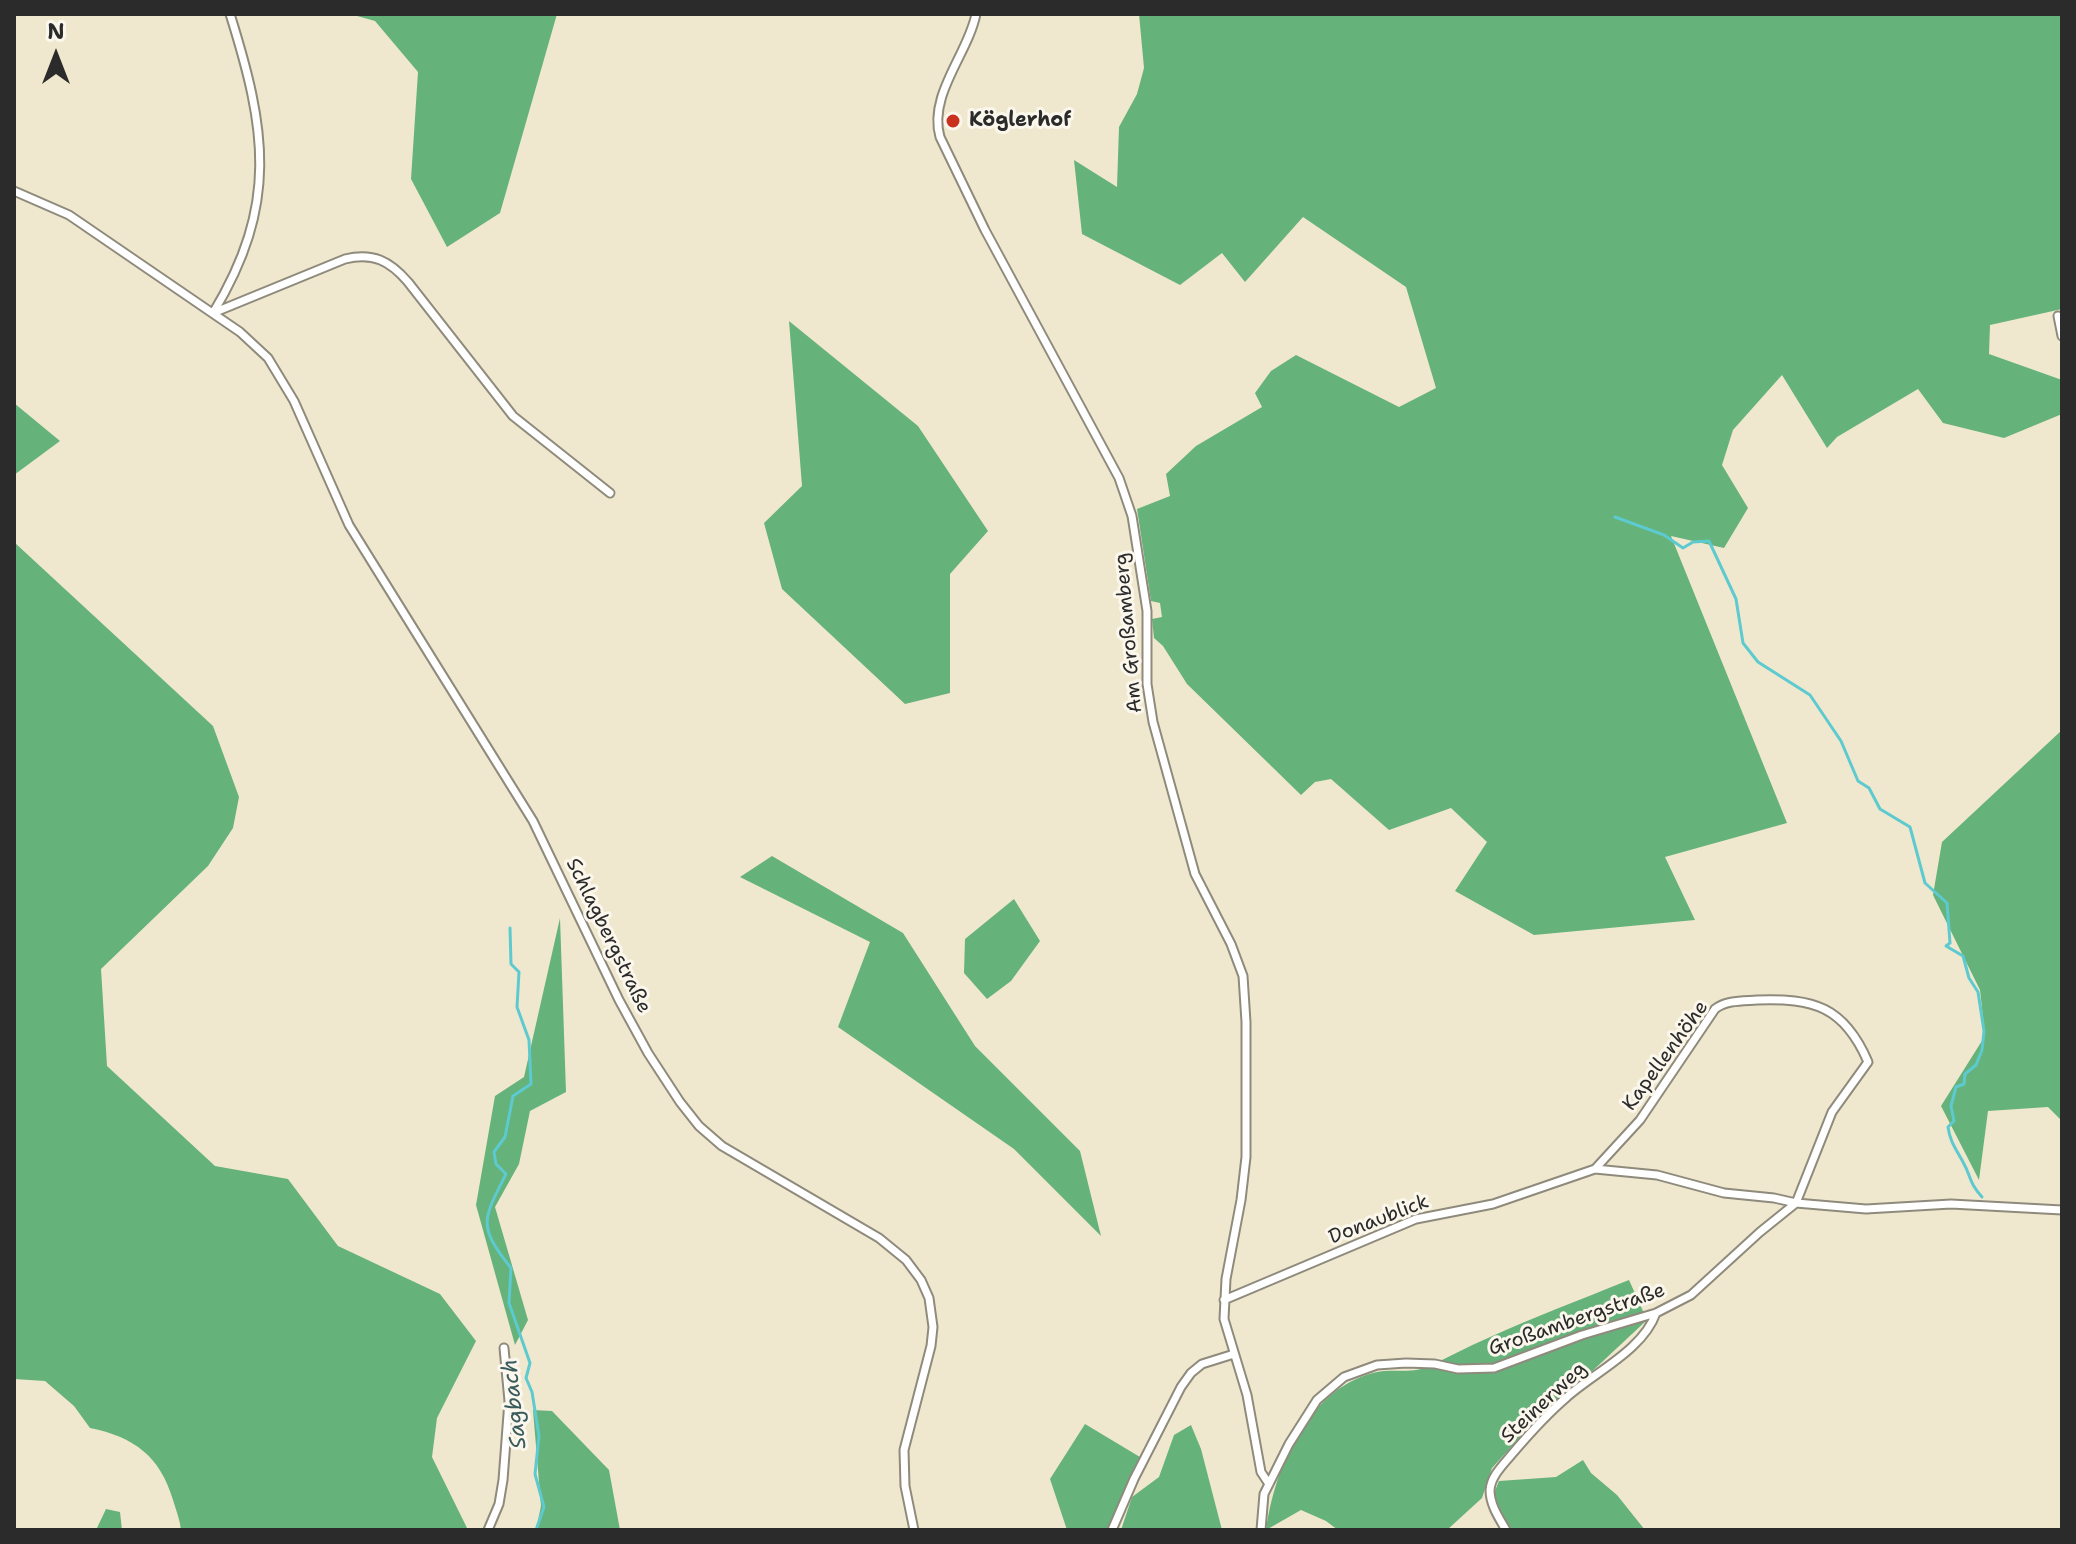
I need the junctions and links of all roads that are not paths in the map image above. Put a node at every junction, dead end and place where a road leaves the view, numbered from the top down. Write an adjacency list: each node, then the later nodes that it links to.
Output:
1 (230, 14): 4 (street)
2 (976, 14): 11 (street, Am Großamberg)
3 (14, 191): 4 (street, Schlagbergstraße)
4 (213, 313): 7 (street); 17 (street, Schlagbergstraße)
5 (2058, 316): 6 (street)
6 (2062, 336)
7 (610, 493)
8 (1595, 1169): 9 (street); 9 (street, Kapellenhöhe); 11 (street, Donaublick)
9 (1796, 1203): 10 (street); 12 (street, Großambergstraße)
10 (2062, 1210)
11 (1224, 1300): 14 (street, Am Großamberg)
12 (1656, 1313): 15 (street, Großambergstraße); 20 (street, Steinerweg)
13 (504, 1348): 16 (street)
14 (1234, 1354): 15 (street, Am Großamberg); 18 (street)
15 (1269, 1484): 19 (street, Großambergstraße)
16 (488, 1530)
17 (914, 1530)
18 (1112, 1530)
19 (1261, 1530)
20 (1506, 1530)

